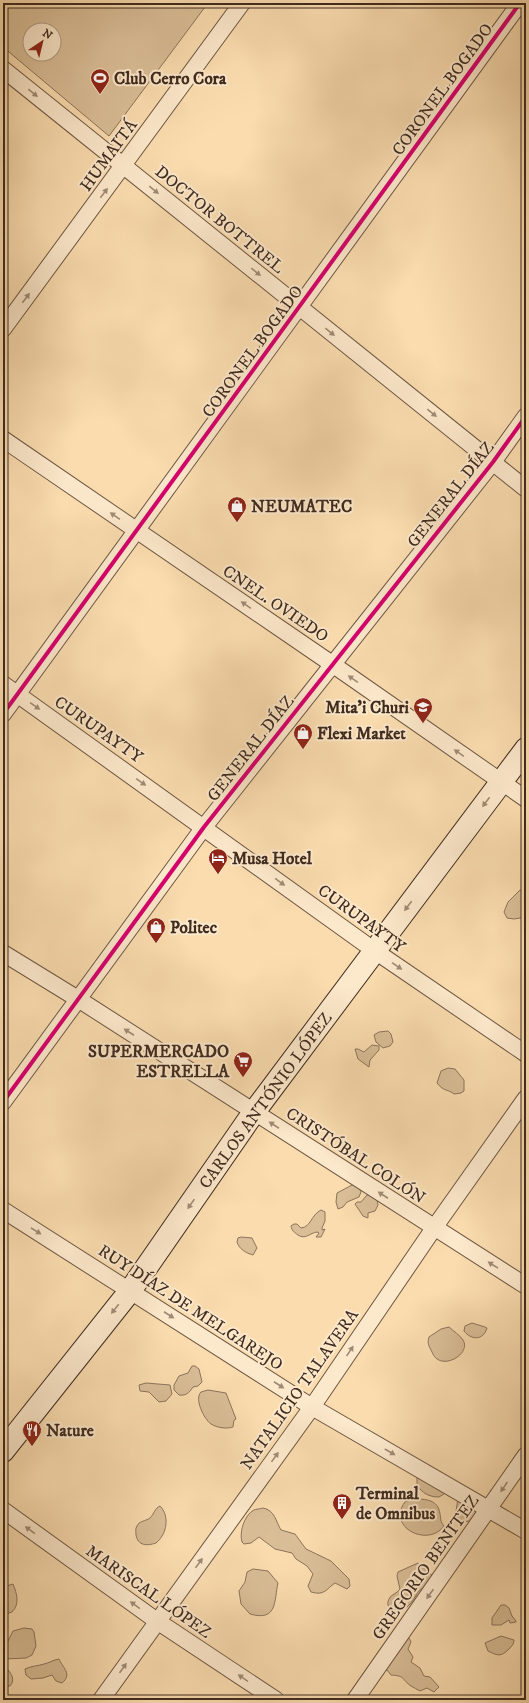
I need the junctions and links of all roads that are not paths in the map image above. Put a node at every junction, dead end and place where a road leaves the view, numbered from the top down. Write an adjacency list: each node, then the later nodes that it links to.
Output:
1 (242, 3): 4 (street, HUMAITÁ)
2 (520, 3): 5 (street, CORONEL BOGADO)
3 (3, 69): 4 (street, DOCTOR BOTTREL, one-way to 4)
4 (124, 166): 5 (street, DOCTOR BOTTREL, one-way to 5); 6 (street, HUMAITÁ, one-way to 4)
5 (300, 307): 9 (street, DOCTOR BOTTREL, one-way to 9); 11 (street, CORONEL BOGADO)
6 (3, 329)
7 (526, 416): 9 (street, GENERAL DÍAZ)
8 (3, 438): 11 (street, CNEL. OVIEDO, one-way to 8)
9 (493, 462): 10 (street, DOCTOR BOTTREL); 12 (street, GENERAL DÍAZ)
10 (526, 489)
11 (137, 531): 12 (street, CNEL. OVIEDO, one-way to 11); 14 (street, CORONEL BOGADO)
12 (332, 664): 17 (street, CNEL. OVIEDO, one-way to 12); 19 (street, GENERAL DÍAZ)
13 (3, 684): 14 (street, CURUPAYTY)
14 (17, 694): 15 (street, CORONEL BOGADO); 19 (street, CURUPAYTY, one-way to 19)
15 (3, 714)
16 (526, 749): 17 (main road, CARLOS ANTÓNIO LÓPEZ)
17 (501, 782): 18 (street, CNEL. OVIEDO); 20 (main road, CARLOS ANTÓNIO LÓPEZ, one-way to 20)
18 (526, 800)
19 (204, 827): 20 (street, CURUPAYTY, one-way to 20); 22 (street, GENERAL DÍAZ)
20 (375, 951): 23 (street, CURUPAYTY, one-way to 23); 26 (main road, CARLOS ANTÓNIO LÓPEZ)
21 (3, 953): 22 (street, CRISTÓBAL COLÓN)
22 (78, 999): 25 (street, GENERAL DÍAZ); 26 (street, CRISTÓBAL COLÓN, one-way to 22)
23 (526, 1054)
24 (526, 1098): 28 (street, NATALICIO TALAVERA)
25 (3, 1102)
26 (254, 1112): 28 (street, CRISTÓBAL COLÓN, one-way to 26); 30 (main road, CARLOS ANTÓNIO LÓPEZ, one-way to 30)
27 (3, 1210): 30 (street, RUY DÍAZ DE MELGAREJO, one-way to 30)
28 (434, 1228): 29 (street, CRISTÓBAL COLÓN, one-way to 28); 31 (street, NATALICIO TALAVERA, one-way to 28)
29 (526, 1286)
30 (130, 1290): 31 (street, RUY DÍAZ DE MELGAREJO, one-way to 31); 32 (main road, CARLOS ANTÓNIO LÓPEZ, one-way to 32)
31 (312, 1407): 34 (street, RUY DÍAZ DE MELGAREJO, one-way to 34); 37 (street, NATALICIO TALAVERA, one-way to 31)
32 (3, 1451)
33 (526, 1455): 34 (street, GREGORIO BENITEZ, one-way to 34)
34 (490, 1509): 36 (street, RUY DÍAZ DE MELGAREJO); 40 (street, GREGORIO BENITEZ, one-way to 40)
35 (3, 1510): 37 (street, MARISCAL LÓPEZ, one-way to 35)
36 (526, 1531)
37 (157, 1621): 38 (street, NATALICIO TALAVERA, one-way to 37); 39 (street, MARISCAL LÓPEZ, one-way to 37)
38 (101, 1700)
39 (276, 1700)
40 (355, 1700)

